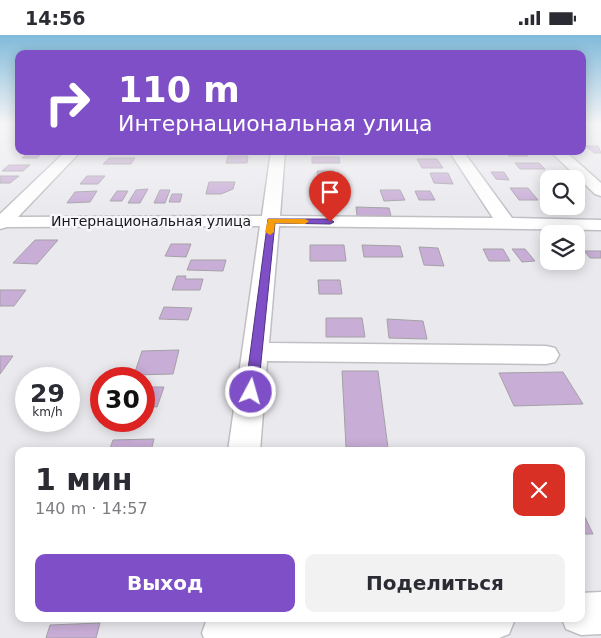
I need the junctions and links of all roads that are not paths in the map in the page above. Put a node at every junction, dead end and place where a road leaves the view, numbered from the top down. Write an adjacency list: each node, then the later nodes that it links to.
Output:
1 (70, 155): 7 (street)
2 (278, 155): 6 (street)
3 (459, 155): 8 (street)
4 (561, 155): 5 (street)
5 (601, 191)
6 (271, 221): 7 (street, Интернациональная улица); 8 (street, Интернациональная улица); 10 (street)
7 (1, 222)
8 (507, 225): 9 (street, Интернациональная улица)
9 (601, 225)
10 (256, 352): 11 (street); 12 (street)
11 (546, 355)
12 (244, 447)
13 (601, 613): 14 (street)
14 (585, 614)
15 (420, 622): 16 (street)
16 (224, 630)

